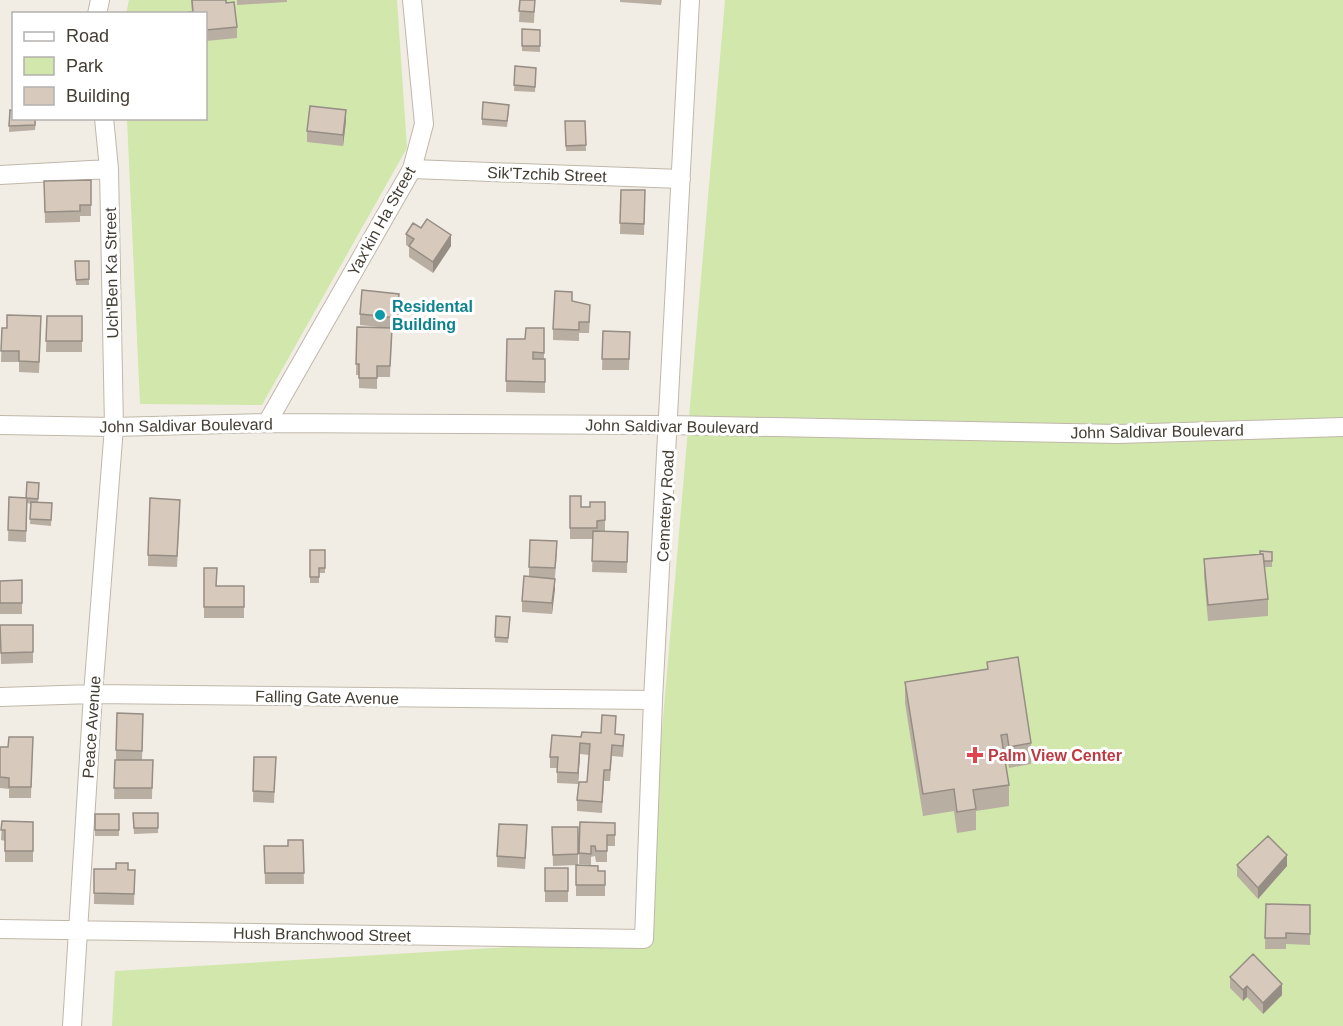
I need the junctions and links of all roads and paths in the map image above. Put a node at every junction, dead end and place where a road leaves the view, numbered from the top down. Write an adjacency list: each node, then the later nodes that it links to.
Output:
1 (412, 0): 4 (street, Yax'kin Ha Street)
2 (690, 0): 7 (street, Cemetery Road)
3 (104, 120): 5 (street, Uch'Ben Ka Street)
4 (412, 168): 7 (street, Sik'Tzchib Street); 8 (street, Yax'kin Ha Street)
5 (109, 169): 6 (street); 12 (street, Uch'Ben Ka Street)
6 (0, 175)
7 (681, 179): 10 (street, Cemetery Road)
8 (267, 423): 10 (street, John Saldivar Boulevard); 12 (street, John Saldivar Boulevard)
9 (0, 425): 12 (street, John Saldivar Boulevard)
10 (669, 425): 11 (street, John Saldivar Boulevard); 15 (street, Cemetery Road)
11 (1343, 427)
12 (114, 428): 13 (street, Peace Avenue)
13 (93, 694): 14 (street, Falling Gate Avenue); 15 (street, Falling Gate Avenue); 17 (street, Peace Avenue)
14 (0, 697)
15 (653, 700): 18 (street, Cemetery Road)
16 (0, 929): 17 (street, Hush Branchwood Street)
17 (78, 930): 18 (street, Hush Branchwood Street); 19 (street, Peace Avenue)
18 (644, 939)
19 (72, 1026)

